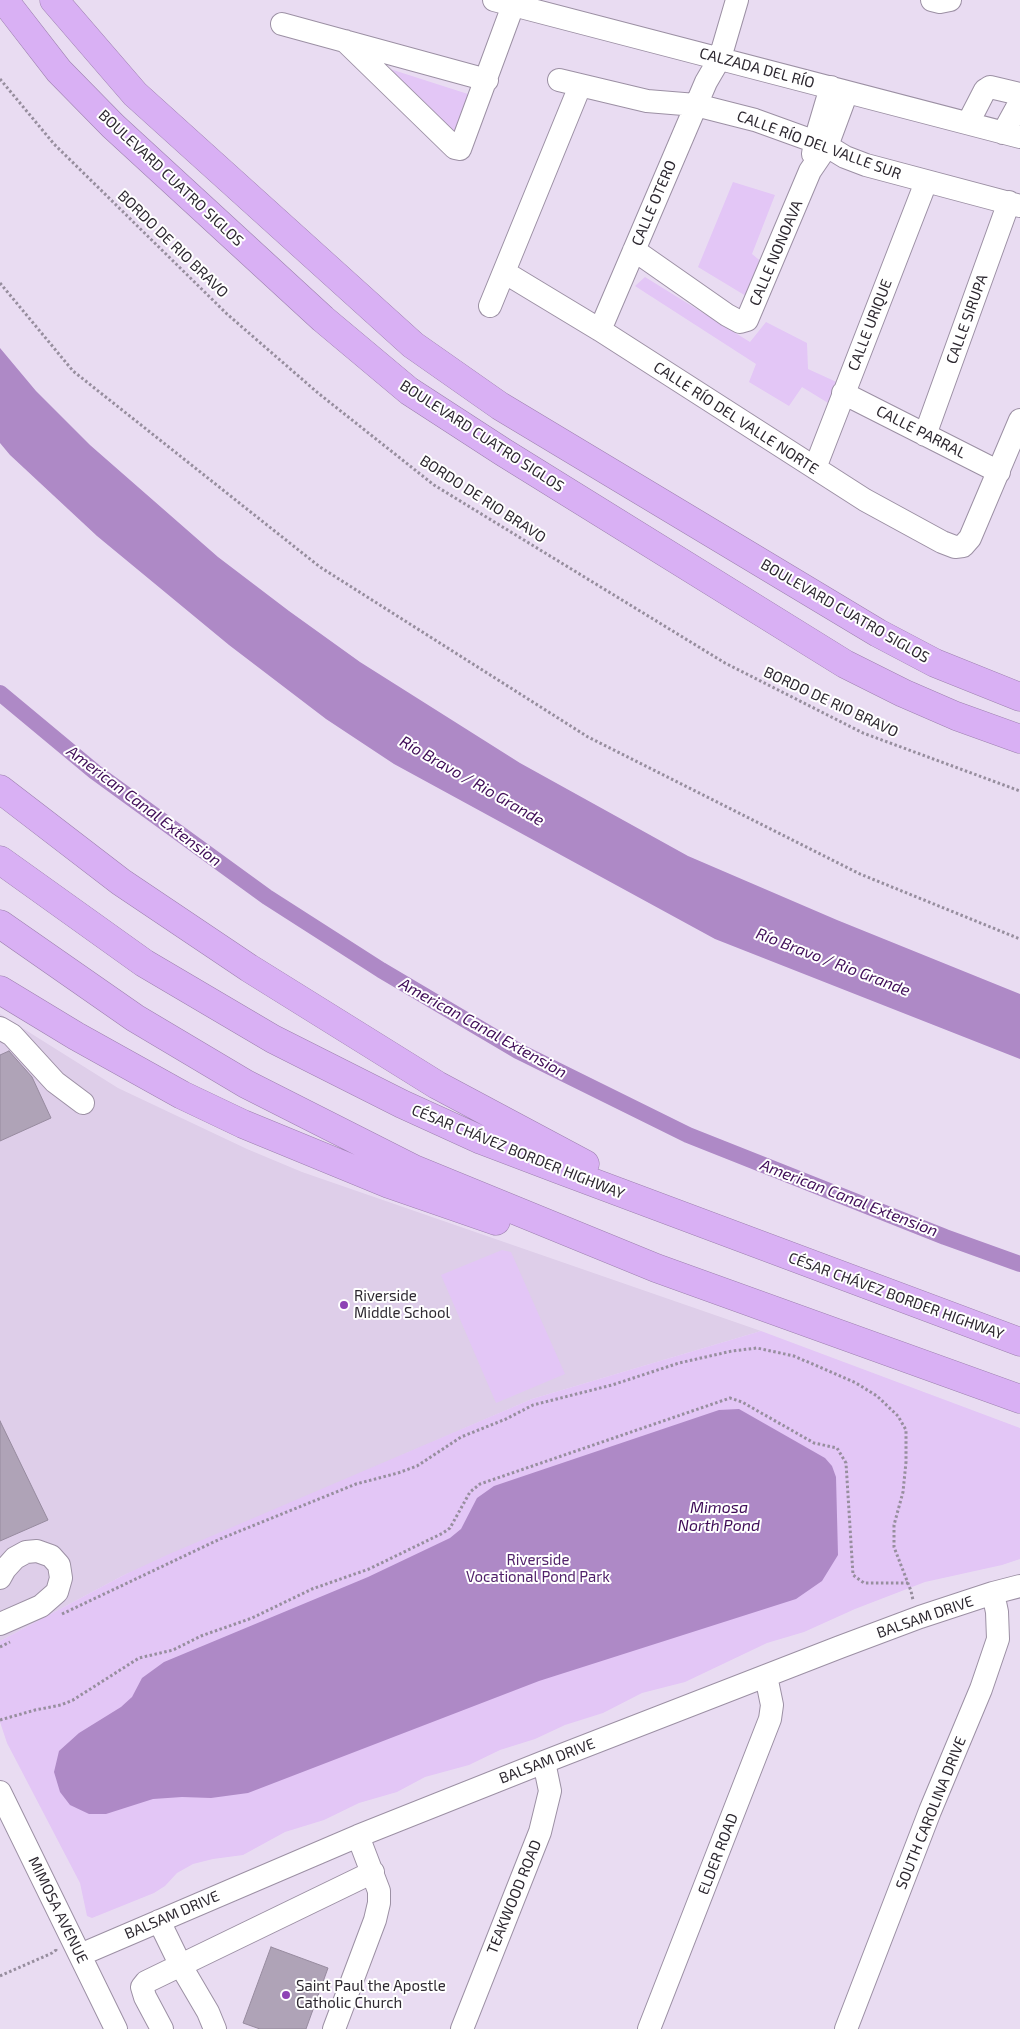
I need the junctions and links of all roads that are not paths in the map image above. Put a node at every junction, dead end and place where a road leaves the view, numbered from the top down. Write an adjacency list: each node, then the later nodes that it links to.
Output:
1 (4, 0): 31 (highway, BOULEVARD CUATRO SIGLOS)
2 (54, 0): 30 (highway, BOULEVARD CUATRO SIGLOS)
3 (725, 0): 10 (street, CALLE OTERO)
4 (737, 0): 10 (street, CALLE OTERO)
5 (932, 0): 6 (street)
6 (950, 0)
7 (508, 1): 10 (street, CALZADA DEL RÍO); 11 (street)
8 (282, 24): 9 (street)
9 (345, 41): 11 (street); 11 (street)
10 (713, 63): 12 (street, CALZADA DEL RÍO); 15 (street, CALLE OTERO)
11 (487, 80)
12 (839, 90): 16 (street, CALZADA DEL RÍO); 18 (street, CALLE NONOAVA)
13 (1020, 94): 16 (street)
14 (1020, 102): 17 (street)
15 (696, 105): 18 (street, CALLE RÍO DEL VALLE SUR); 21 (street, CALLE OTERO); 22 (street, CALLE RÍO DEL VALLE SUR)
16 (968, 124): 17 (street, CALZADA DEL RÍO)
17 (1011, 135)
18 (821, 143): 19 (street, CALLE RÍO DEL VALLE SUR); 21 (street, CALLE NONOAVA)
19 (926, 182): 20 (street, CALLE RÍO DEL VALLE SUR); 25 (street, CALLE URIQUE)
20 (1014, 204): 27 (street, CALLE SIRUPA)
21 (634, 250): 24 (street, CALLE OTERO)
22 (504, 272): 23 (street); 24 (street, CALLE RÍO DEL VALLE NORTE)
23 (490, 306)
24 (600, 330): 28 (street, CALLE RÍO DEL VALLE NORTE)
25 (843, 393): 27 (street, CALLE PARRAL); 28 (street, CALLE URIQUE)
26 (1020, 420): 29 (street)
27 (925, 435): 29 (street, CALLE PARRAL)
28 (815, 468): 29 (street, CALLE RÍO DEL VALLE NORTE)
29 (999, 472)
30 (1020, 697)
31 (1020, 739)
32 (0, 789): 38 (highway)
33 (0, 860): 38 (highway, CÉSAR CHÁVEZ BORDER HIGHWAY)
34 (0, 924): 39 (highway)
35 (0, 990): 39 (highway)
36 (0, 1028): 37 (street)
37 (82, 1103)
38 (704, 1225): 40 (highway, CÉSAR CHÁVEZ BORDER HIGHWAY)
39 (656, 1268): 41 (highway)
40 (1020, 1342)
41 (1020, 1399)
42 (0, 1578): 45 (street)
43 (1020, 1586): 44 (street, BALSAM DRIVE)
44 (993, 1593): 46 (street, BALSAM DRIVE); 60 (street, SOUTH CAROLINA DRIVE)
45 (8, 1631)
46 (766, 1676): 47 (street, BALSAM DRIVE); 59 (street, ELDER ROAD)
47 (544, 1762): 49 (street, BALSAM DRIVE); 58 (street, TEAKWOOD ROAD)
48 (0, 1792): 52 (street, MIMOSA AVENUE)
49 (358, 1836): 50 (street); 51 (street, BALSAM DRIVE)
50 (373, 1872): 53 (street); 57 (street)
51 (159, 1921): 52 (street, BALSAM DRIVE); 53 (street)
52 (80, 1955): 54 (street, MIMOSA AVENUE)
53 (181, 1966): 55 (street); 56 (street)
54 (116, 2029)
55 (162, 2029)
56 (215, 2029)
57 (334, 2029)
58 (462, 2029)
59 (649, 2029)
60 (846, 2029)

